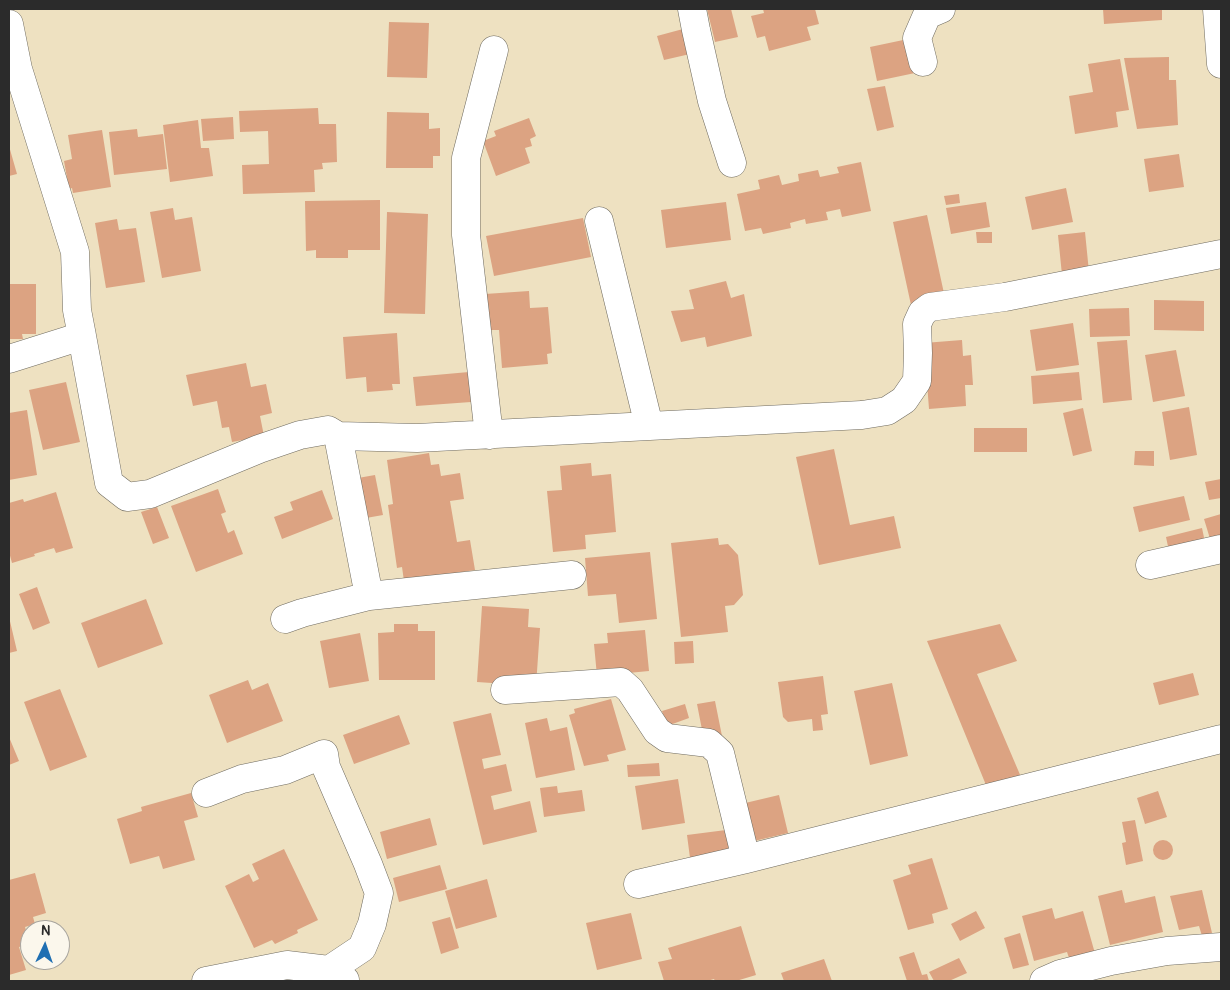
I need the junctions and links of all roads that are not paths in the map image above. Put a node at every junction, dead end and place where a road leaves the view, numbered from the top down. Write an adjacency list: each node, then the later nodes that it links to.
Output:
1 (692, 9): 8 (street)
2 (941, 9): 6 (street)
3 (1217, 9): 7 (street)
4 (9, 24): 11 (street)
5 (494, 50): 14 (street)
6 (923, 62)
7 (1221, 64)
8 (732, 163)
9 (599, 221): 13 (street)
10 (1221, 254): 13 (street)
11 (82, 336): 12 (street); 15 (street)
12 (9, 359)
13 (649, 426): 14 (street)
14 (490, 435): 15 (street)
15 (338, 436): 19 (street)
16 (1221, 549): 17 (street)
17 (1150, 565)
18 (572, 575): 19 (street)
19 (369, 596): 20 (street)
20 (284, 619)
21 (505, 690): 24 (street)
22 (1221, 739): 24 (street)
23 (206, 793): 27 (street)
24 (746, 859): 25 (street)
25 (638, 884)
26 (1221, 947): 29 (street)
27 (338, 976): 28 (street)
28 (206, 981)
29 (1044, 981)

